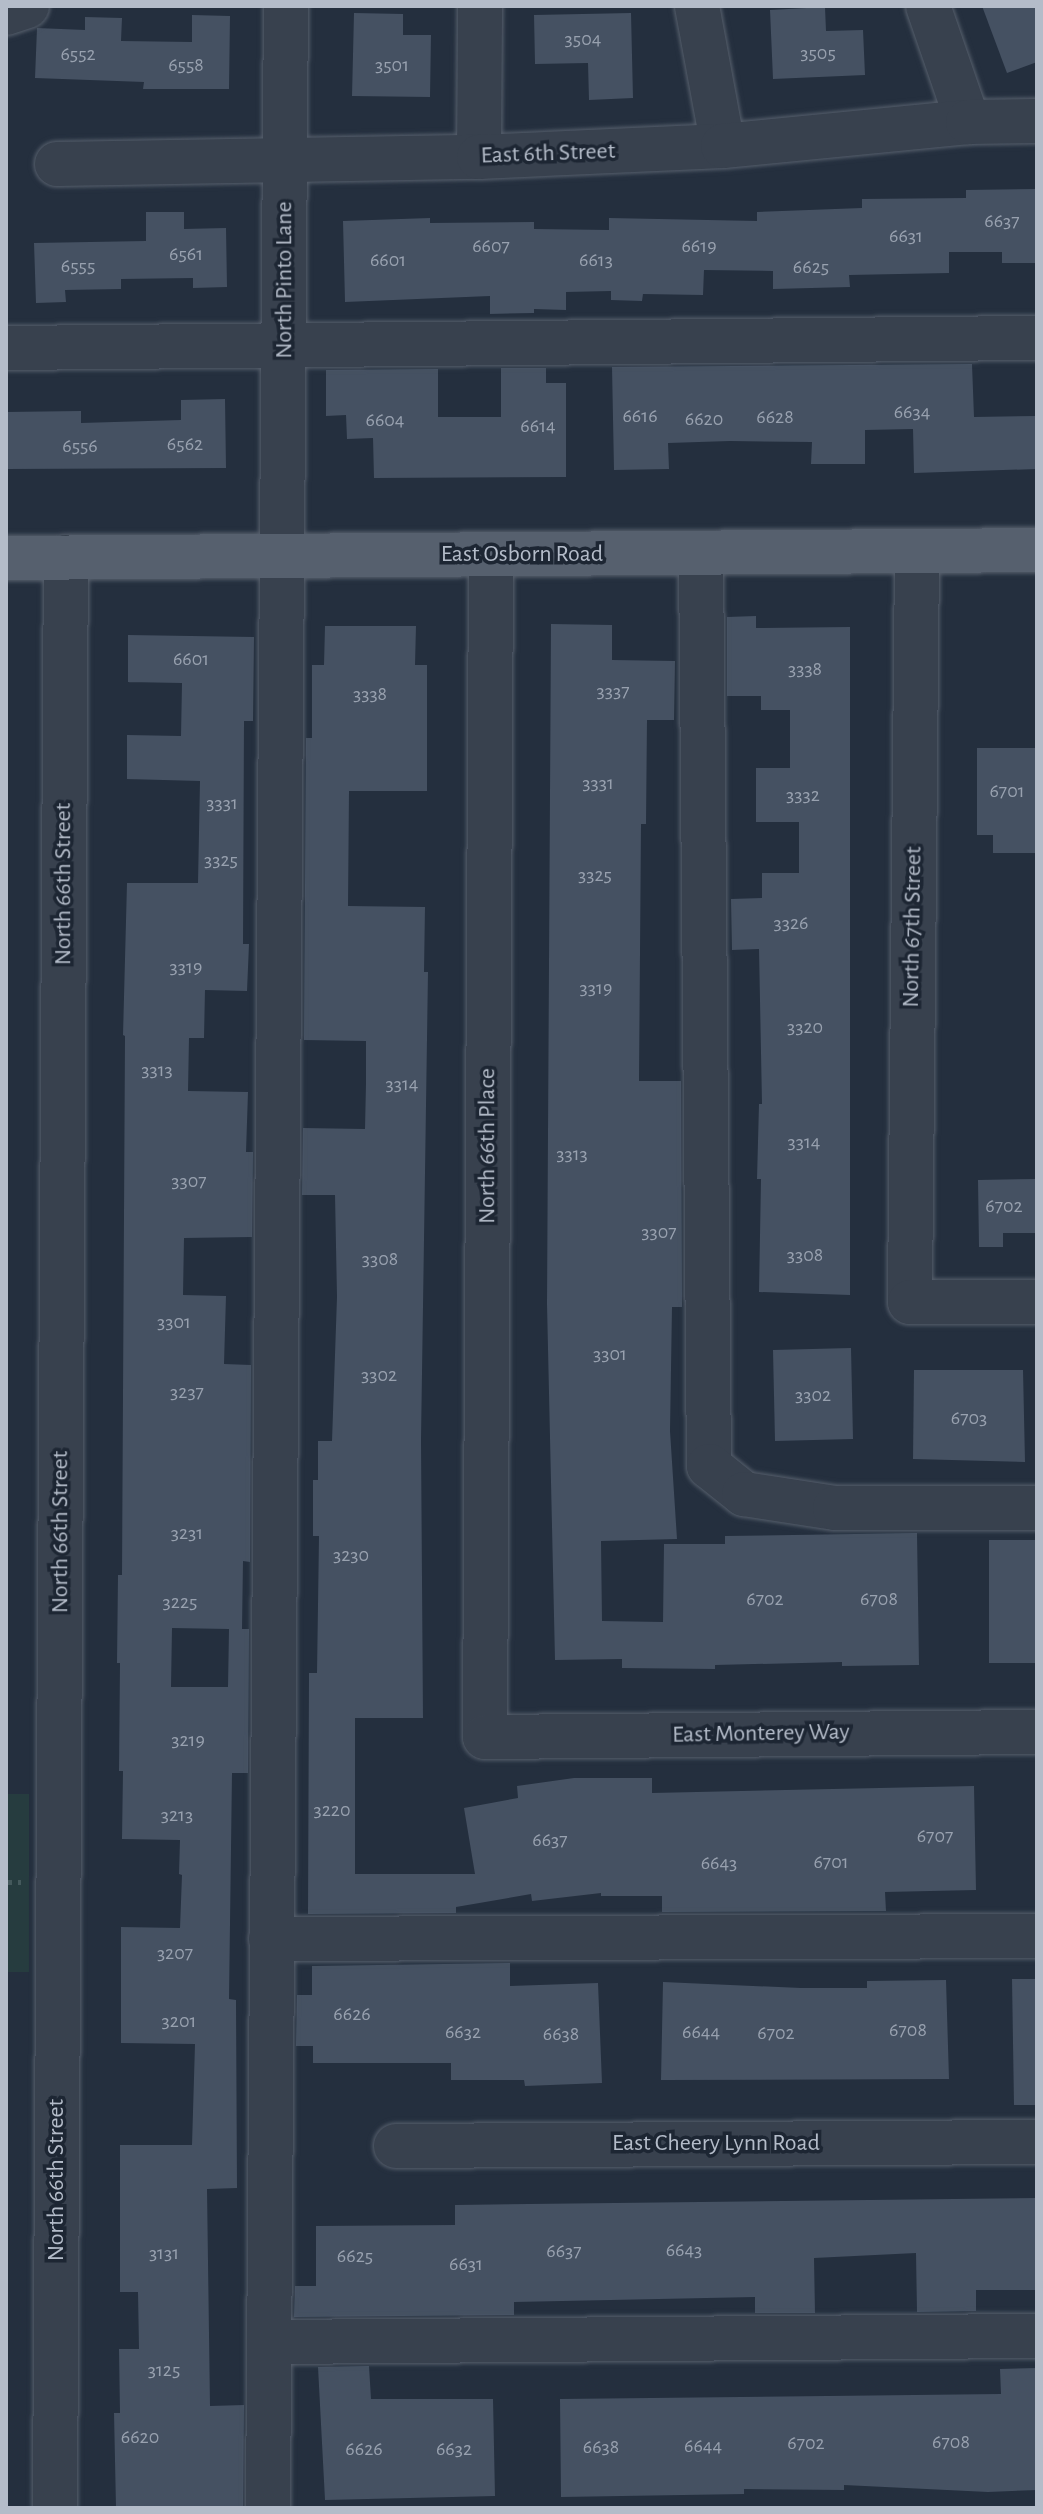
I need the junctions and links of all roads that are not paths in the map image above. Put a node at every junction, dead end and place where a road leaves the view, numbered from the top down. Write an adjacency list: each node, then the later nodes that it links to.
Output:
1 (27, 6): 6 (street)
2 (286, 6): 11 (street, North Pinto Lane)
3 (480, 6): 10 (street)
4 (697, 6): 9 (street)
5 (928, 6): 8 (street)
6 (6, 13)
7 (1037, 121): 8 (street, East 6th Street)
8 (968, 122): 9 (street, East 6th Street)
9 (723, 146): 10 (street, East 6th Street)
10 (479, 157): 11 (street, East 6th Street)
11 (286, 158): 12 (street, East 6th Street); 14 (street, North Pinto Lane)
12 (57, 164)
13 (1037, 338): 14 (street)
14 (285, 346): 15 (street); 19 (street, North Pinto Lane)
15 (6, 348)
16 (1037, 550): 17 (main road, East Osborn Road)
17 (917, 553): 18 (main road, East Osborn Road); 23 (street, North 67th Street)
18 (701, 554): 20 (main road, East Osborn Road); 24 (street)
19 (284, 555): 20 (main road, East Osborn Road); 21 (main road, East Osborn Road); 28 (street, North Pinto Lane)
20 (491, 556): 26 (street, North 66th Place)
21 (66, 557): 22 (main road, East Osborn Road); 33 (street, North 66th Street)
22 (6, 558)
23 (1037, 1302)
24 (1037, 1508)
25 (1037, 1732): 26 (street, East Monterey Way)
26 (485, 1737)
27 (1037, 1936): 28 (street)
28 (271, 1939): 32 (street, North Pinto Lane)
29 (1037, 2142): 30 (street, East Cheery Lynn Road)
30 (396, 2146)
31 (1037, 2336): 32 (street)
32 (269, 2342): 34 (street, North Pinto Lane)
33 (55, 2508)
34 (268, 2508)

